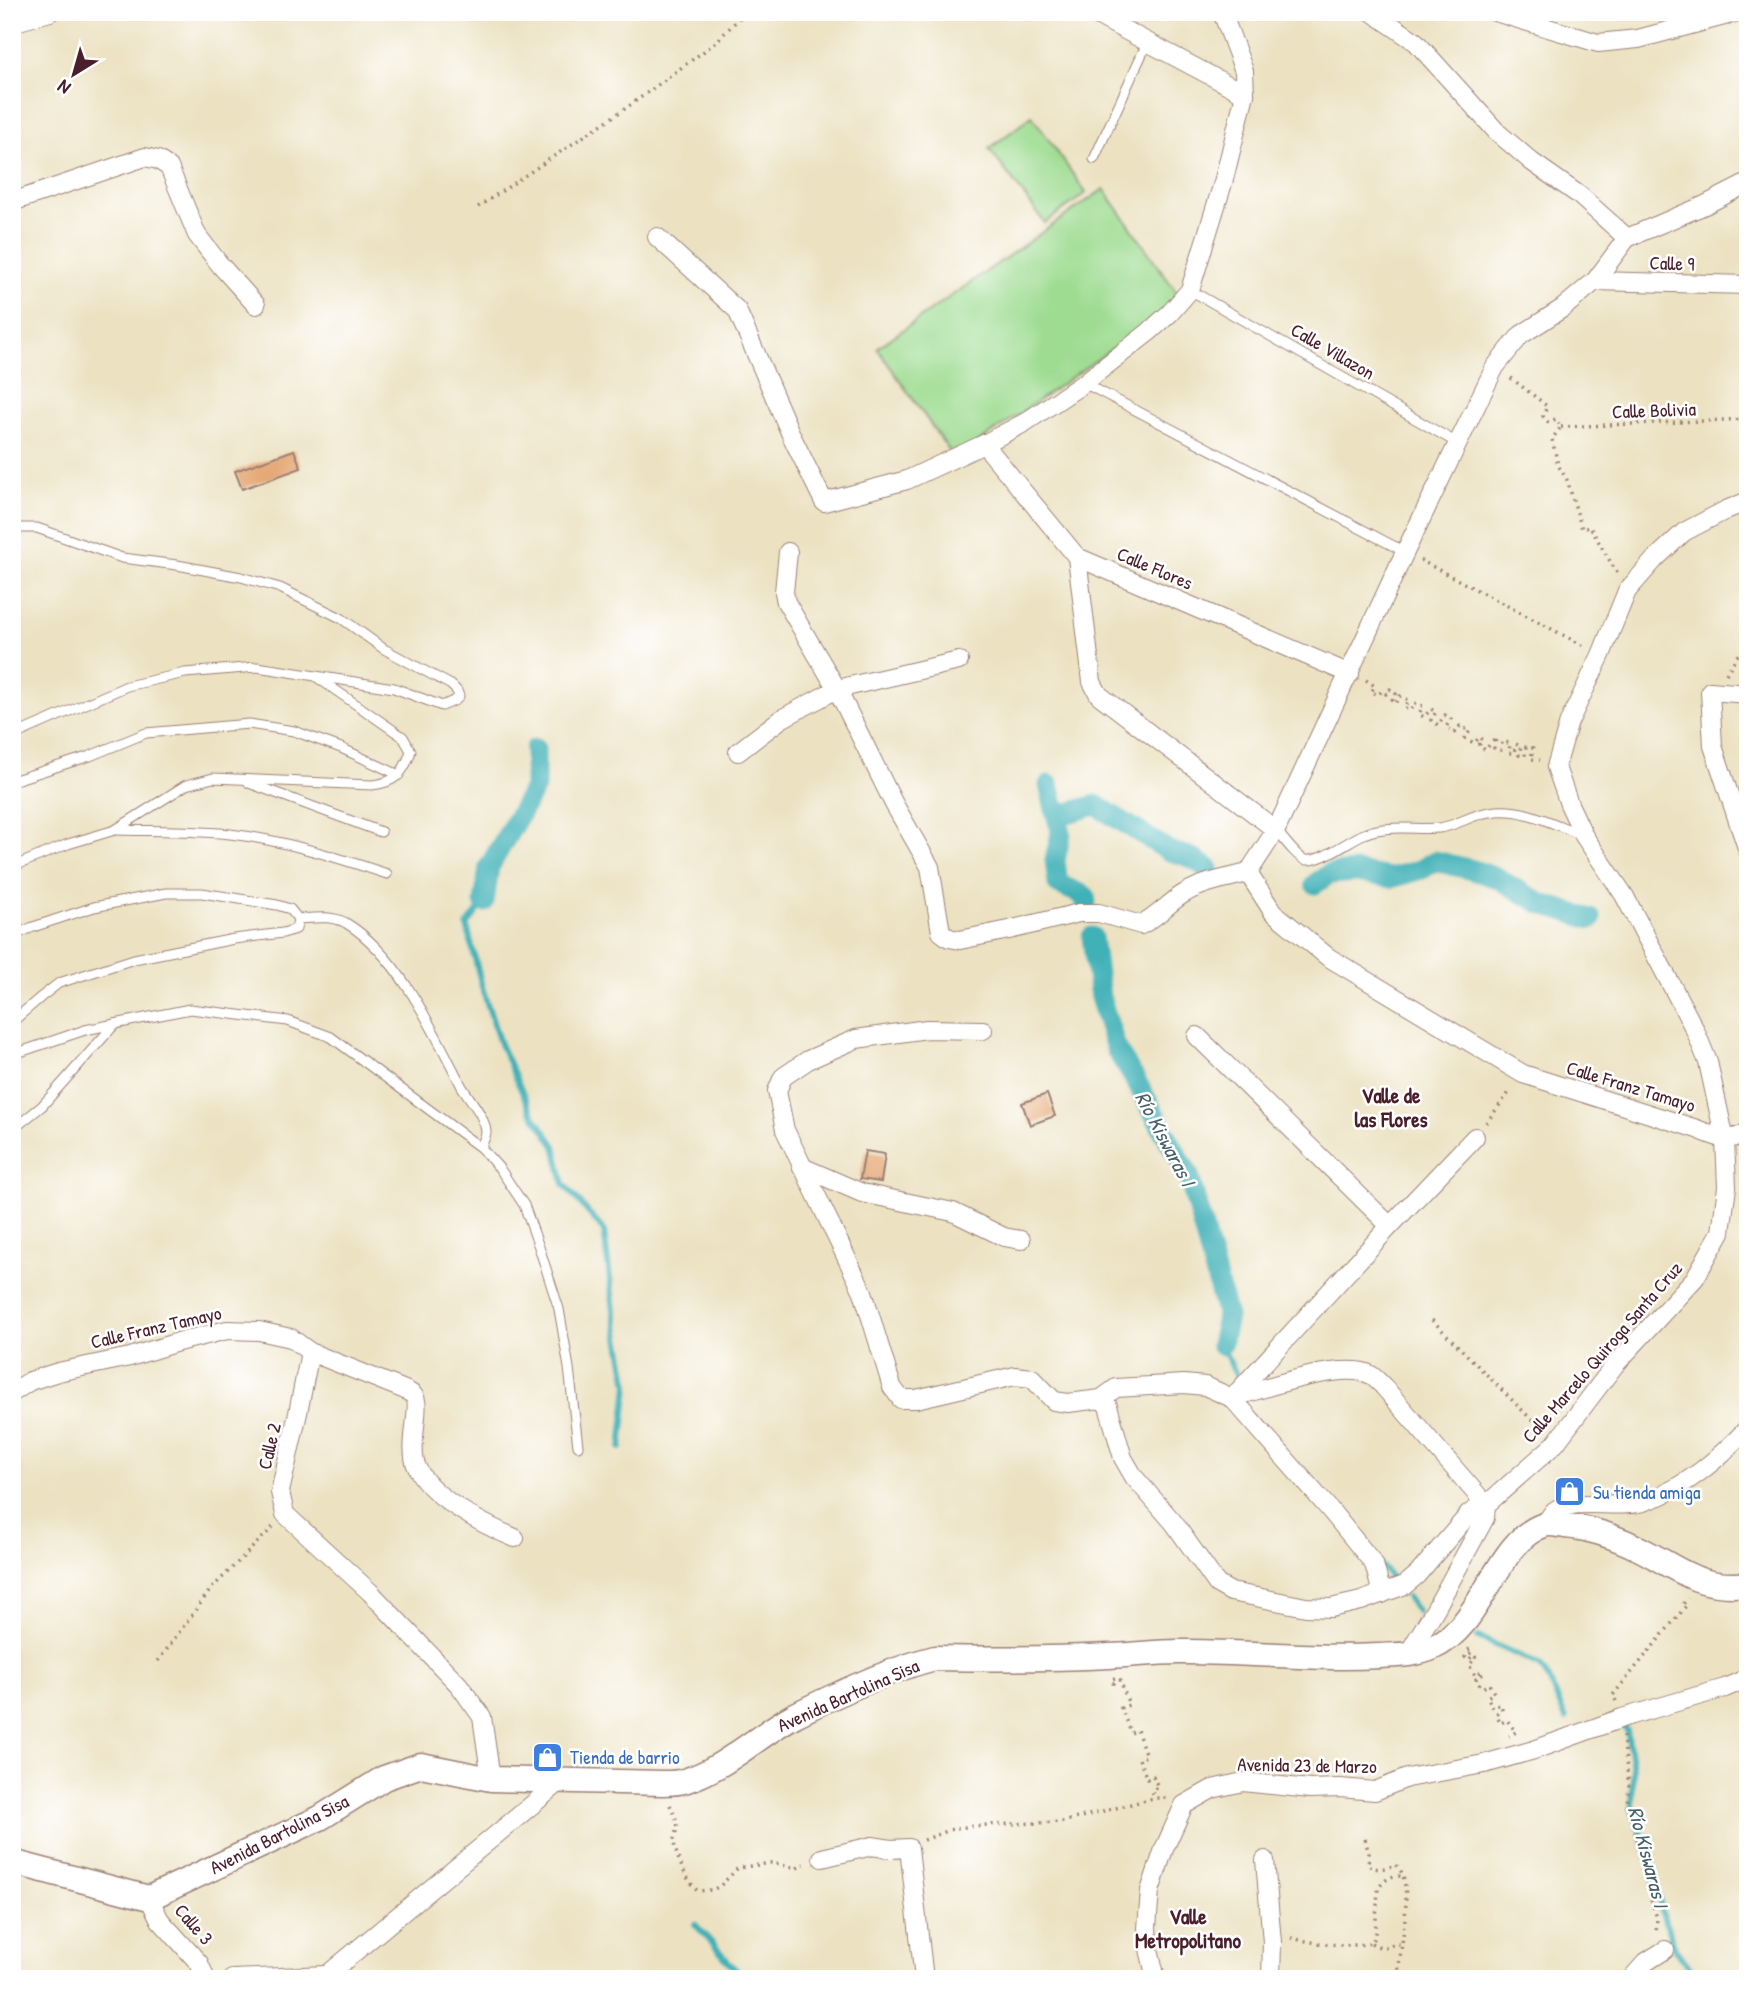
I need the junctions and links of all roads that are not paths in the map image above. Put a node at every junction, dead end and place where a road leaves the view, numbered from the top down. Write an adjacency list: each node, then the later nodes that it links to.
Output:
1 (50, 12): 7 (street)
2 (1091, 12): 8 (street)
3 (1222, 12): 9 (street)
4 (1372, 12): 14 (street)
5 (1495, 12): 6 (street)
6 (1739, 12)
7 (12, 23)
8 (1147, 43): 9 (street); 10 (lane)
9 (1245, 94): 17 (street)
10 (1094, 159)
11 (1748, 183): 14 (street)
12 (12, 202): 18 (street)
13 (657, 237): 20 (street)
14 (1628, 238): 15 (street)
15 (1595, 281): 16 (street, Calle 9); 21 (street)
16 (1748, 285)
17 (1190, 290): 19 (street); 21 (lane, Calle Villazon)
18 (256, 305)
19 (1084, 383): 20 (street); 25 (lane)
20 (984, 444): 26 (street, Calle Flores)
21 (1459, 444): 25 (street)
22 (1748, 501): 40 (street, Calle Marcelo Quiroga Santa Cruz)
23 (12, 528): 28 (lane)
24 (788, 552): 30 (street)
25 (1405, 552): 29 (street)
26 (1077, 557): 29 (street, Calle Flores); 38 (street)
27 (959, 661): 30 (street)
28 (314, 675): 32 (lane); 34 (lane)
29 (1348, 678): 38 (street)
30 (837, 689): 33 (street); 43 (street)
31 (1748, 694): 41 (street)
32 (12, 736)
33 (738, 752)
34 (399, 775): 35 (lane); 36 (lane)
35 (239, 779): 37 (lane); 39 (lane)
36 (12, 781)
37 (115, 830): 42 (lane); 44 (lane)
38 (1276, 830): 40 (lane); 43 (street)
39 (382, 832)
40 (1584, 836): 55 (street, Calle Marcelo Quiroga Santa Cruz)
41 (1748, 851)
42 (12, 867)
43 (1248, 873): 55 (street, Calle Franz Tamayo)
44 (387, 874)
45 (298, 919): 46 (lane); 47 (lane); 56 (lane)
46 (12, 936)
47 (12, 1022)
48 (115, 1024): 51 (lane); 52 (lane); 56 (lane)
49 (983, 1030): 57 (street)
50 (1197, 1036): 58 (street)
51 (12, 1051)
52 (12, 1129)
53 (1748, 1132): 55 (street)
54 (1475, 1137): 58 (street)
55 (1725, 1140): 66 (street, Calle Marcelo Quiroga Santa Cruz)
56 (481, 1148): 65 (lane)
57 (802, 1167): 59 (street); 63 (street)
58 (1390, 1226): 62 (street)
59 (1021, 1240)
60 (310, 1352): 61 (street, Calle Franz Tamayo); 68 (street); 73 (street, Calle 2)
61 (12, 1393)
62 (1232, 1398): 63 (street); 66 (street); 70 (street)
63 (1101, 1399): 70 (street, Calle Marcelo Quiroga Santa Cruz)
64 (1748, 1428): 67 (street)
65 (578, 1446)
66 (1486, 1504): 70 (street, Calle Marcelo Quiroga Santa Cruz); 71 (street)
67 (1545, 1524): 69 (street); 71 (street, Avenida Bartolina Sisa)
68 (515, 1538)
69 (1748, 1584)
70 (1382, 1594)
71 (1408, 1654): 74 (street, Avenida Bartolina Sisa)
72 (1748, 1678): 84 (street, Avenida 23 de Marzo)
73 (491, 1779): 74 (street, Avenida Bartolina Sisa); 78 (street, Avenida Bartolina Sisa)
74 (562, 1780): 80 (street)
75 (822, 1858): 83 (street)
76 (1265, 1860): 85 (street)
77 (12, 1862): 78 (street)
78 (149, 1898): 81 (street, Calle 3)
79 (1665, 1950): 86 (street)
80 (327, 1977): 82 (street)
81 (206, 1979)
82 (232, 1979)
83 (924, 1979)
84 (1156, 1979)
85 (1271, 1979)
86 (1631, 1979)

